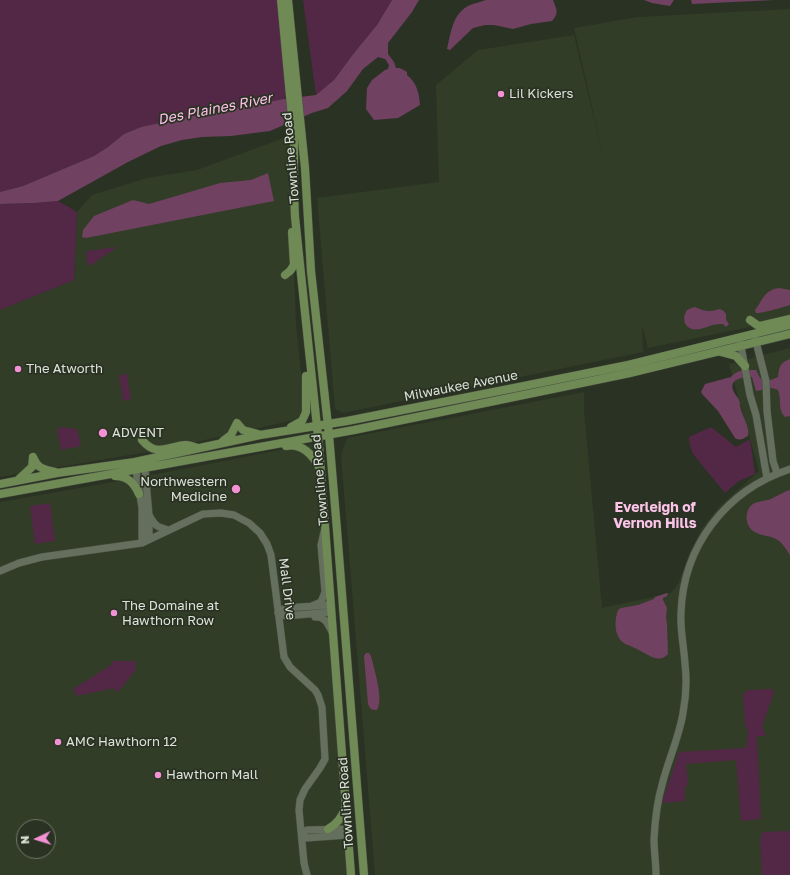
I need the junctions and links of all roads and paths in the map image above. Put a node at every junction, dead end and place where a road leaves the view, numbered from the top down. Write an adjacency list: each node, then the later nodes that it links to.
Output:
1 (281, 0): 3 (main road)
2 (288, 0): 3 (main road)
3 (293, 86): 4 (main road, Townline Road)
4 (298, 138): 5 (main road, Townline Road); 17 (main road, Townline Road)
5 (294, 194): 6 (main road); 7 (main road, Townline Road)
6 (285, 275)
7 (302, 286): 20 (main road, Townline Road); 21 (main road)
8 (790, 319): 9 (main road)
9 (750, 320)
10 (790, 325): 13 (main road, Milwaukee Avenue)
11 (790, 334): 13 (main road, Milwaukee Avenue)
12 (739, 337): 13 (main road, Milwaukee Avenue); 14 (street); 18 (main road, Milwaukee Avenue)
13 (755, 338): 14 (main road, Milwaukee Avenue); 34 (street)
14 (741, 346): 15 (main road, Milwaukee Avenue); 16 (street)
15 (718, 352): 16 (main road); 23 (main road, Milwaukee Avenue)
16 (745, 367): 36 (street)
17 (326, 404): 18 (main road); 19 (main road, Townline Road)
18 (347, 421): 19 (main road, Milwaukee Avenue)
19 (327, 424): 20 (main road, Milwaukee Avenue); 23 (main road, Townline Road)
20 (316, 425): 21 (main road, Milwaukee Avenue); 24 (main road, Townline Road)
21 (287, 430): 22 (main road, Milwaukee Avenue)
22 (260, 435): 26 (main road, Milwaukee Avenue); 26 (main road)
23 (329, 435): 24 (main road, Milwaukee Avenue); 57 (main road, Townline Road)
24 (318, 437): 28 (main road, Milwaukee Avenue); 32 (main road, Townline Road)
25 (142, 440): 27 (main road)
26 (219, 444): 27 (main road, Milwaukee Avenue)
27 (199, 449): 33 (main road, Milwaukee Avenue)
28 (234, 453): 30 (main road, Milwaukee Avenue); 32 (main road)
29 (790, 468): 34 (street)
30 (145, 469): 31 (main road, Milwaukee Avenue); 41 (street)
31 (136, 471): 35 (main road, Milwaukee Avenue); 40 (street)
32 (321, 472): 43 (main road, Townline Road)
33 (57, 473): 37 (main road, Milwaukee Avenue); 37 (main road)
34 (777, 473): 36 (street)
35 (104, 476): 39 (main road); 40 (main road)
36 (767, 478): 58 (street)
37 (18, 480): 38 (main road, Milwaukee Avenue)
38 (0, 484)
39 (0, 494)
40 (139, 494): 44 (street)
41 (149, 515): 42 (street); 44 (street)
42 (168, 530): 44 (street, Mall Drive); 48 (street, Mall Drive)
43 (325, 530): 46 (street); 47 (main road, Townline Road)
44 (142, 543): 45 (street, Mall Drive)
45 (0, 571)
46 (312, 606): 47 (street); 48 (street)
47 (330, 609): 49 (street); 50 (main road, Townline Road)
48 (278, 613): 49 (street); 54 (street, Mall Drive)
49 (293, 616): 50 (street)
50 (332, 632): 51 (main road, Townline Road)
51 (346, 803): 52 (main road); 53 (main road, Townline Road)
52 (328, 829): 53 (street); 54 (street)
53 (348, 832): 54 (street); 56 (main road, Townline Road)
54 (302, 833): 55 (street, Mall Drive)
55 (307, 875)
56 (351, 875)
57 (364, 875)
58 (656, 875)

